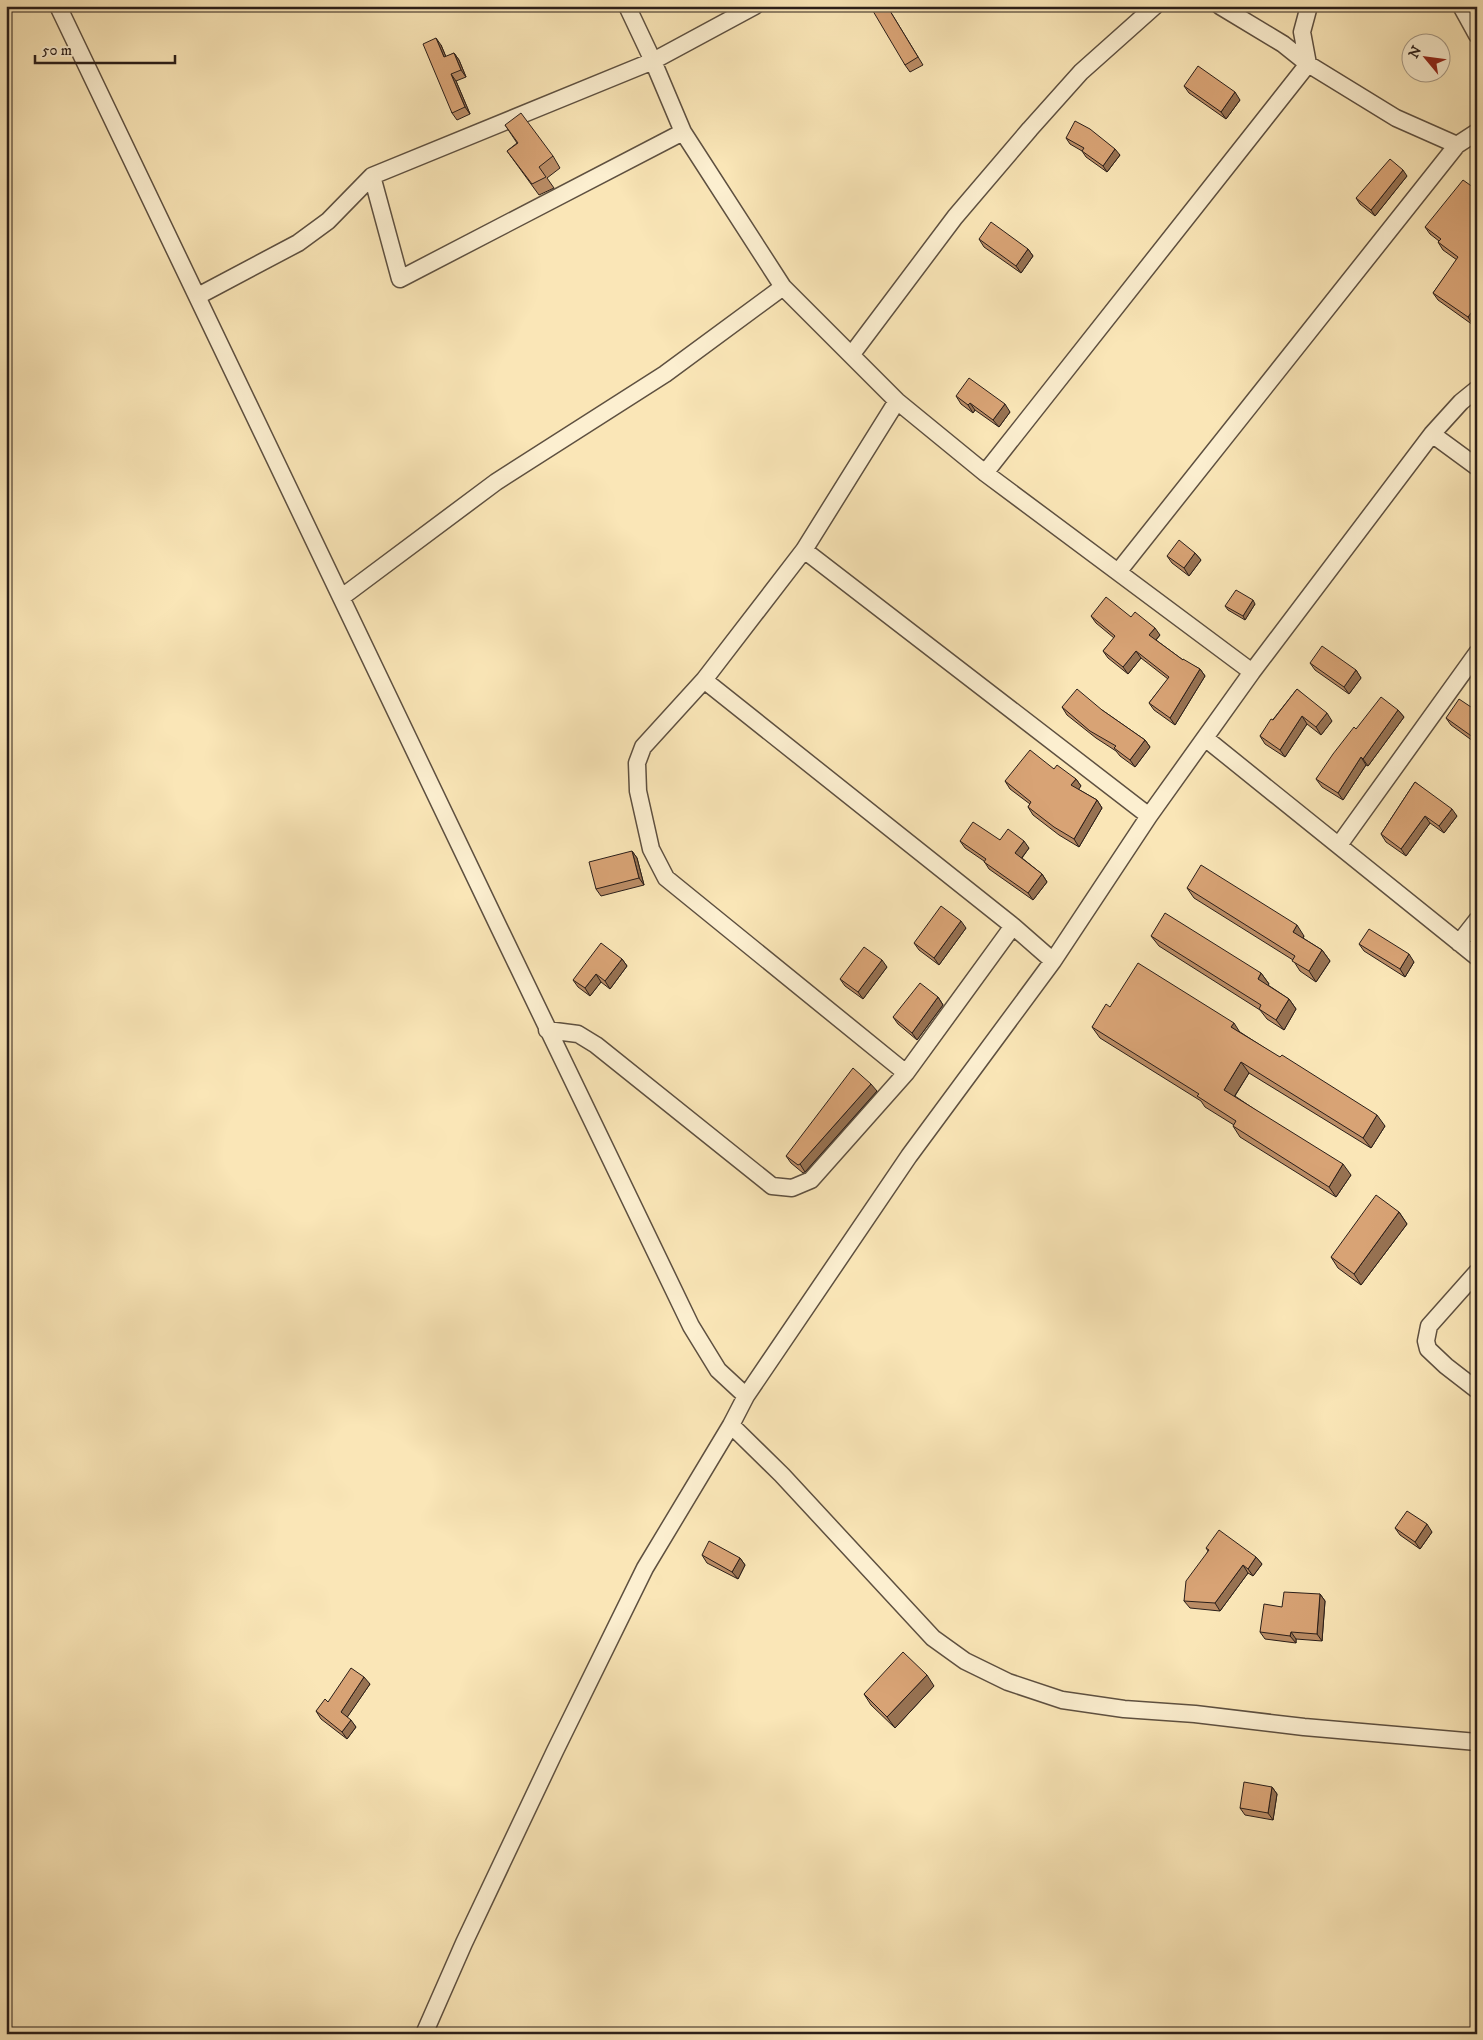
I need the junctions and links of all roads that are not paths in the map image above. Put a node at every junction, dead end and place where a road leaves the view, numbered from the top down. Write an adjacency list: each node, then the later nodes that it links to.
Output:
1 (58, 6): 16 (street)
2 (627, 6): 9 (street)
3 (755, 6): 9 (street)
4 (1155, 6): 17 (street)
5 (1220, 6): 10 (street)
6 (1309, 6): 10 (street)
7 (1462, 6): 8 (street)
8 (1477, 35)
9 (653, 61): 11 (street); 14 (street)
10 (1308, 64): 13 (street); 22 (street)
11 (683, 132): 14 (street); 15 (street)
12 (1477, 132): 13 (street)
13 (1457, 145): 24 (street)
14 (372, 176): 16 (street)
15 (783, 287): 17 (street); 25 (street)
16 (198, 296): 25 (street)
17 (852, 354): 19 (street)
18 (1477, 389): 20 (street)
19 (897, 401): 22 (street); 23 (street)
20 (1432, 434): 21 (street); 27 (street)
21 (1477, 467)
22 (986, 472): 24 (street)
23 (804, 550): 28 (street); 30 (street)
24 (1118, 572): 27 (street)
25 (342, 597): 37 (street)
26 (1477, 653): 31 (street)
27 (1252, 672): 29 (street)
28 (704, 680): 33 (street); 38 (street)
29 (1206, 738): 30 (street); 31 (street)
30 (1149, 816): 36 (street)
31 (1339, 845): 34 (street)
32 (1477, 920): 34 (street)
33 (1013, 926): 36 (street); 38 (street)
34 (1458, 943): 35 (street)
35 (1477, 956)
36 (1053, 961): 41 (street)
37 (547, 1030): 38 (street); 41 (street)
38 (906, 1073)
39 (1477, 1272): 40 (street)
40 (1477, 1390)
41 (746, 1396): 42 (street)
42 (731, 1425): 43 (street); 44 (street)
43 (1477, 1742)
44 (424, 2034)

